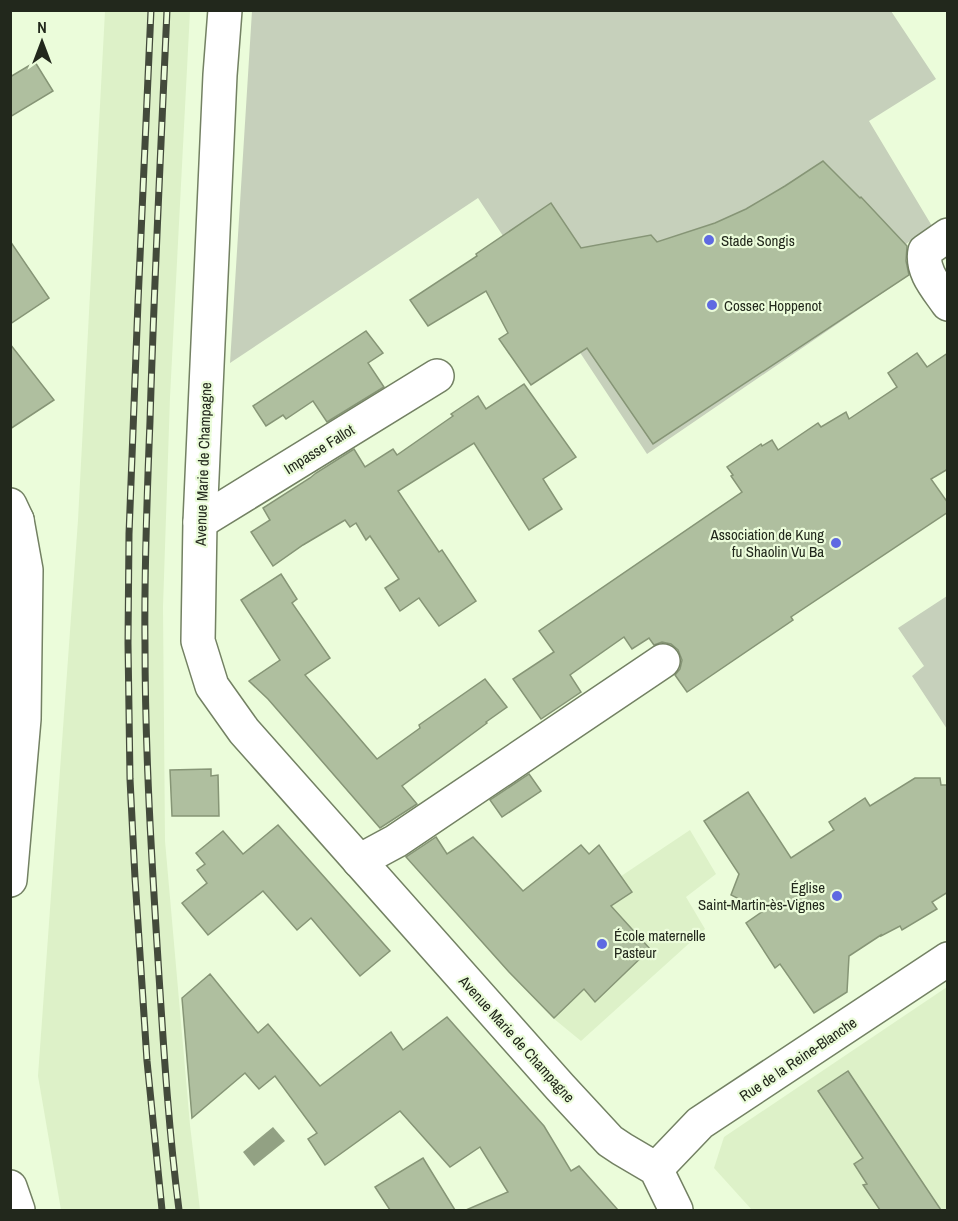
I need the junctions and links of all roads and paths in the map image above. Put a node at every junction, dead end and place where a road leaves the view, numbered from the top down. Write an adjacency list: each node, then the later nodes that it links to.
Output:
1 (225, 10): 6 (street, Avenue Marie de Champagne)
2 (948, 235): 3 (street)
3 (948, 304)
4 (437, 376): 6 (street, Impasse Fallot)
5 (12, 517): 8 (street)
6 (200, 522): 10 (street, Avenue Marie de Champagne)
7 (663, 661): 10 (street)
8 (17, 718): 9 (street)
9 (15, 777): 11 (street)
10 (359, 861): 13 (street, Avenue Marie de Champagne)
11 (10, 880)
12 (948, 959): 13 (street, Rue de la Reine-Blanche)
13 (656, 1169): 16 (street)
14 (10, 1187): 15 (street)
15 (18, 1210)
16 (676, 1210)

